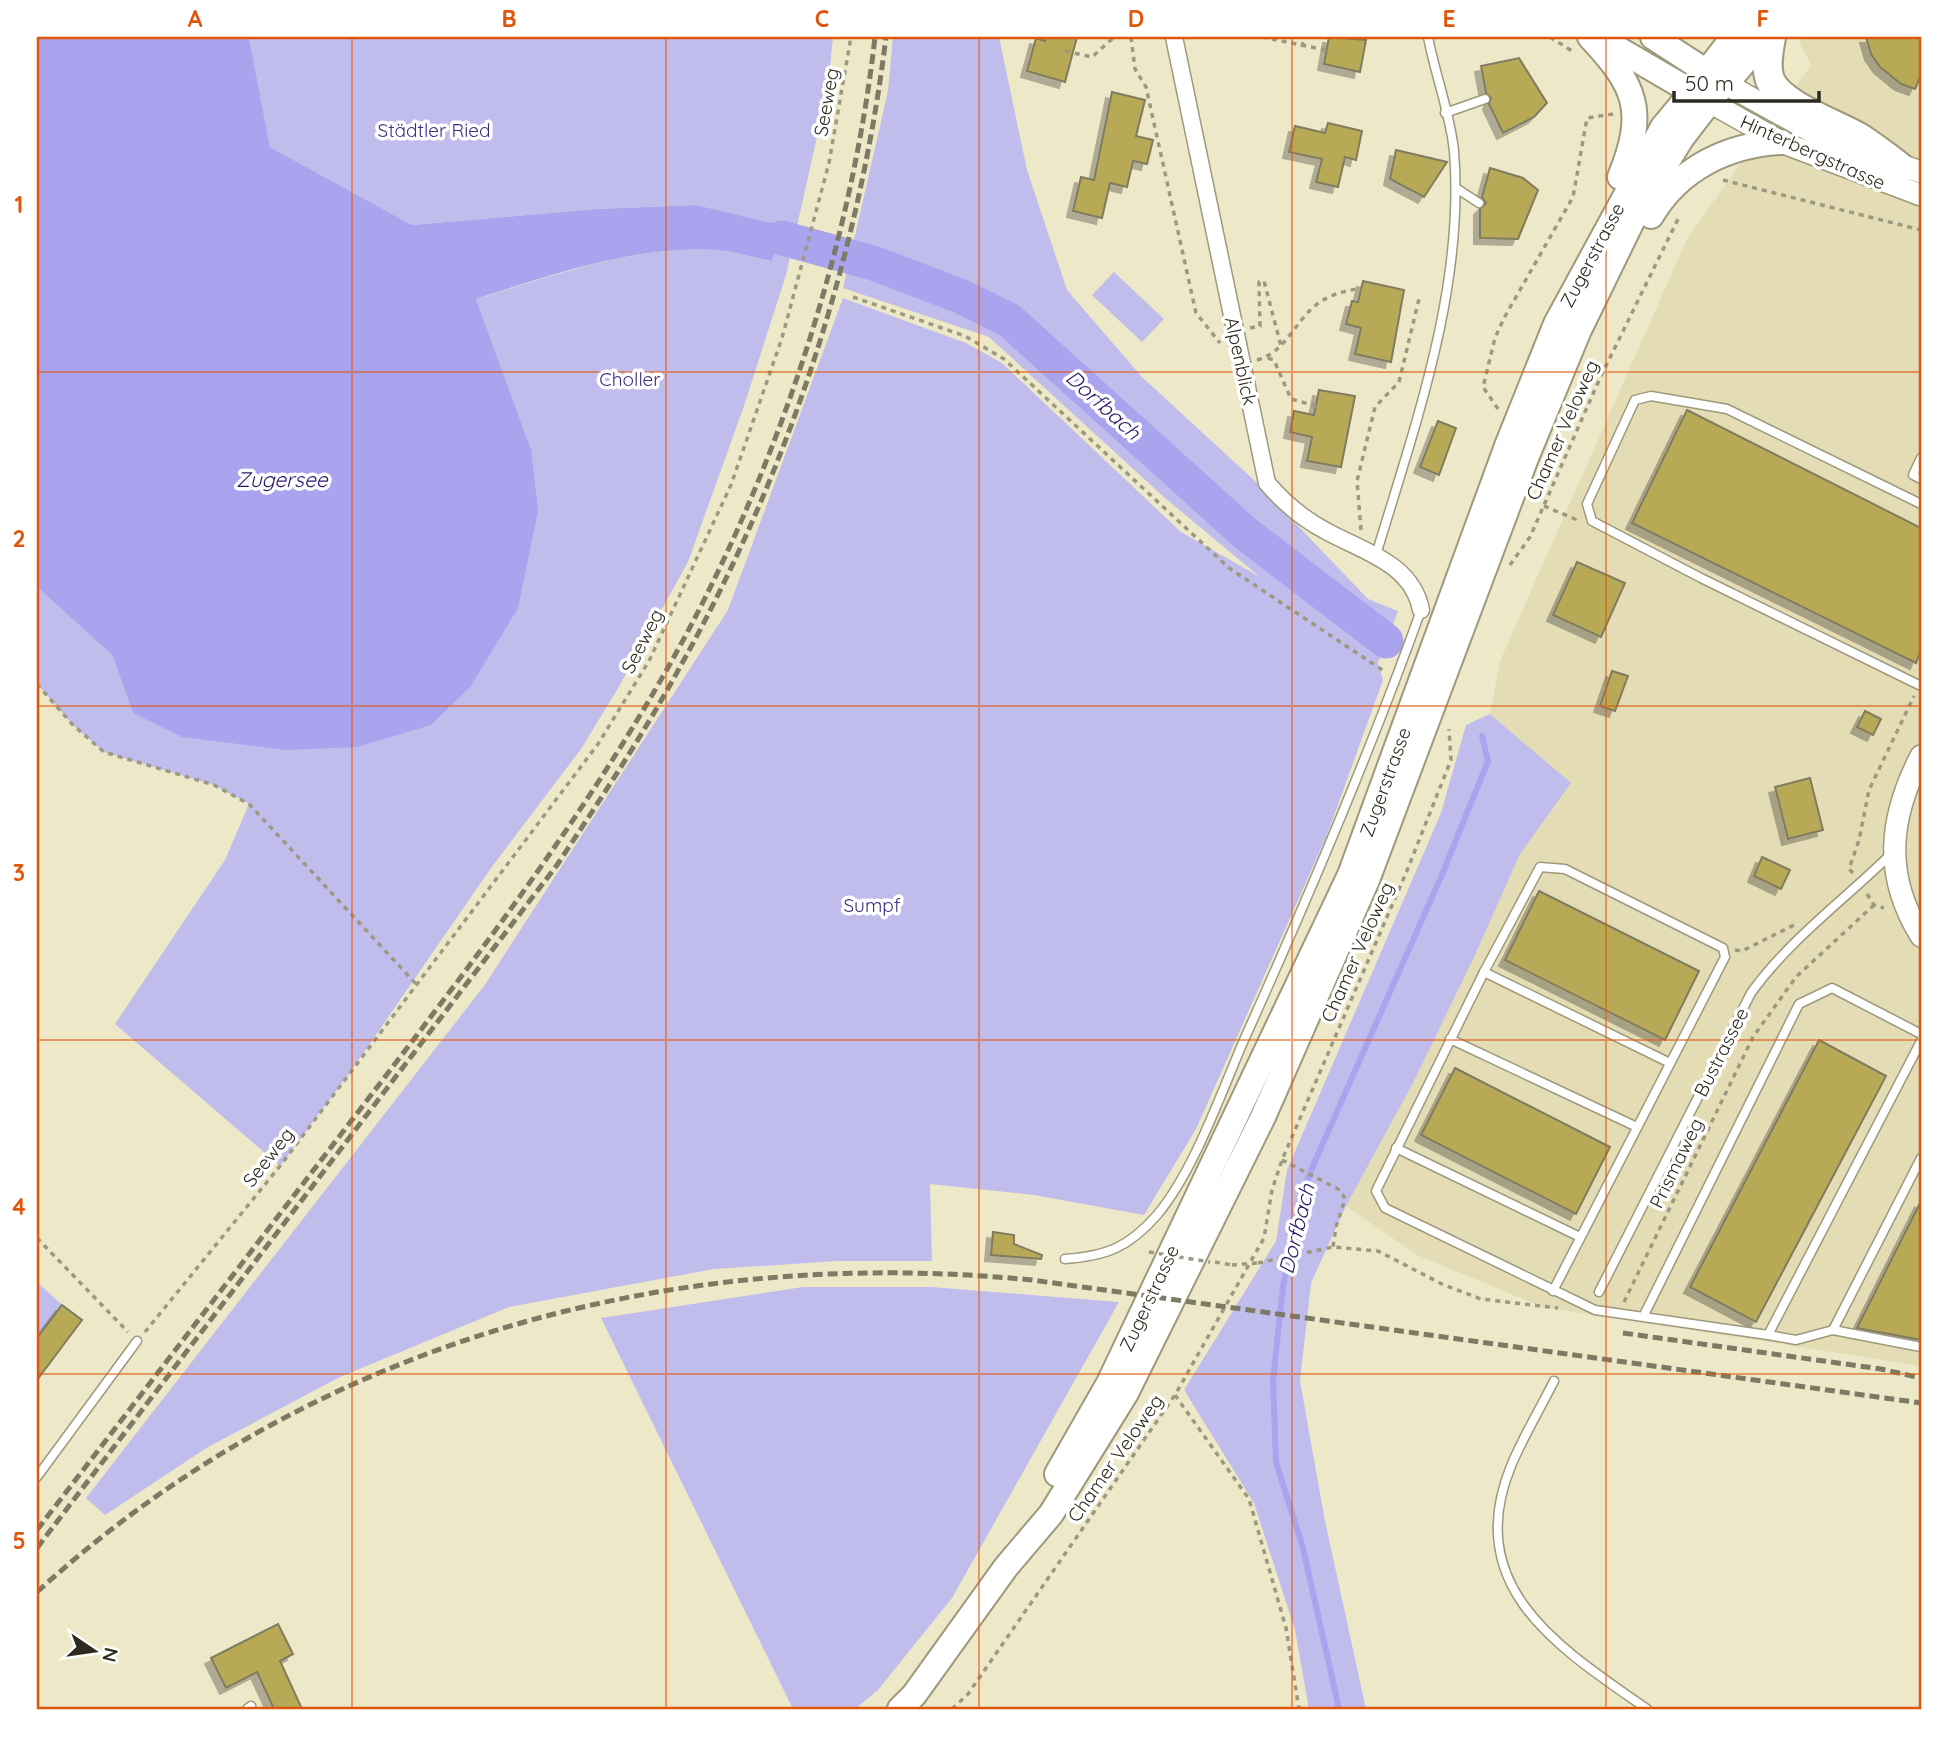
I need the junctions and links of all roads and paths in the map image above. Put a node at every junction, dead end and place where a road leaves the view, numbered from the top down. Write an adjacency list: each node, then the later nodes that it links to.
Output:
1 (851, 37): 59 (path, Seeweg)
2 (1114, 37): 15 (path)
3 (1131, 37): 34 (path)
4 (1174, 37): 32 (street, Alpenblick)
5 (1262, 37): 13 (path)
6 (1304, 37): 13 (path)
7 (1428, 37): 18 (lane)
8 (1592, 37): 16 (main road); 31 (main road)
9 (1653, 37): 16 (main road)
10 (1736, 37): 16 (highway)
11 (1763, 37): 16 (highway)
12 (1772, 37): 21 (highway)
13 (1302, 47): 14 (path)
14 (1326, 50)
15 (1065, 51)
16 (1708, 87): 20 (street, Hinterbergstrasse); 21 (street, Hinterbergstrasse); 31 (main road, Zugerstrasse); 37 (main road, Zugerstrasse)
17 (1485, 99): 18 (lane)
18 (1445, 113): 23 (lane)
19 (1620, 114): 36 (path)
20 (1781, 142): 24 (street, Hinterbergstrasse); 37 (main road)
21 (1911, 170)
22 (1714, 182): 27 (path)
23 (1456, 188): 25 (lane); 43 (lane)
24 (1921, 195)
25 (1479, 203)
26 (1679, 216): 42 (path, Chamer Veloweg)
27 (1921, 230)
28 (1361, 288): 33 (path)
29 (853, 297): 46 (path)
30 (1419, 299): 43 (path)
31 (1556, 324): 85 (main road, Zugerstrasse)
32 (1234, 330): 33 (path); 34 (street, Alpenblick)
33 (1281, 346): 35 (path)
34 (1244, 374): 43 (street, Alpenblick)
35 (1316, 406)
36 (1504, 413)
37 (1526, 458): 85 (main road, Zugerstrasse)
38 (1921, 458): 39 (lane)
39 (1921, 479)
40 (1587, 503): 41 (lane); 42 (path); 48 (lane)
41 (1921, 504)
42 (1544, 506): 44 (path, Chamer Veloweg)
43 (1369, 552): 45 (street, Alpenblick)
44 (1509, 568)
45 (1421, 610): 46 (lane, Zugerstrasse)
46 (1397, 680): 72 (lane, Zugerstrasse)
47 (37, 684): 59 (path)
48 (1921, 686)
49 (1912, 701): 53 (path)
50 (1448, 724): 67 (path, Chamer Veloweg)
51 (1921, 756): 52 (street)
52 (1894, 851): 55 (lane, Bustrassee); 56 (street)
53 (1850, 869)
54 (1874, 905): 76 (path, Prismaweg)
55 (1805, 930): 57 (path); 74 (lane, Bustrassee)
56 (1921, 936)
57 (1723, 948): 58 (lane); 63 (lane)
58 (1484, 972): 61 (lane); 63 (lane)
59 (417, 985): 80 (path, Seeweg)
60 (1921, 1034): 77 (lane)
61 (1450, 1039): 64 (lane); 65 (lane)
62 (1921, 1041): 79 (lane)
63 (1670, 1063): 64 (lane)
64 (1637, 1127): 68 (lane)
65 (1396, 1148): 68 (lane); 73 (lane)
66 (1921, 1158): 78 (lane)
67 (1282, 1160): 70 (path); 83 (path, Chamer Veloweg)
68 (1580, 1237): 73 (lane)
69 (37, 1238): 80 (path)
70 (1334, 1247): 71 (path, bridge); 75 (path)
71 (1149, 1252)
72 (1065, 1259)
73 (1553, 1291): 75 (lane)
74 (1599, 1292)
75 (1595, 1310): 76 (lane)
76 (1619, 1312): 77 (lane)
77 (1644, 1315): 79 (lane)
78 (1833, 1330): 79 (lane); 81 (lane)
79 (1768, 1335)
80 (137, 1341): 84 (lane)
81 (1921, 1347)
82 (1554, 1381): 89 (lane)
83 (1175, 1395): 87 (path, Chamer Veloweg); 88 (path)
84 (37, 1477)
85 (1006, 1567): 86 (main road, Zugerstrasse)
86 (900, 1709)
87 (952, 1709)
88 (1299, 1709)
89 (1647, 1709)

